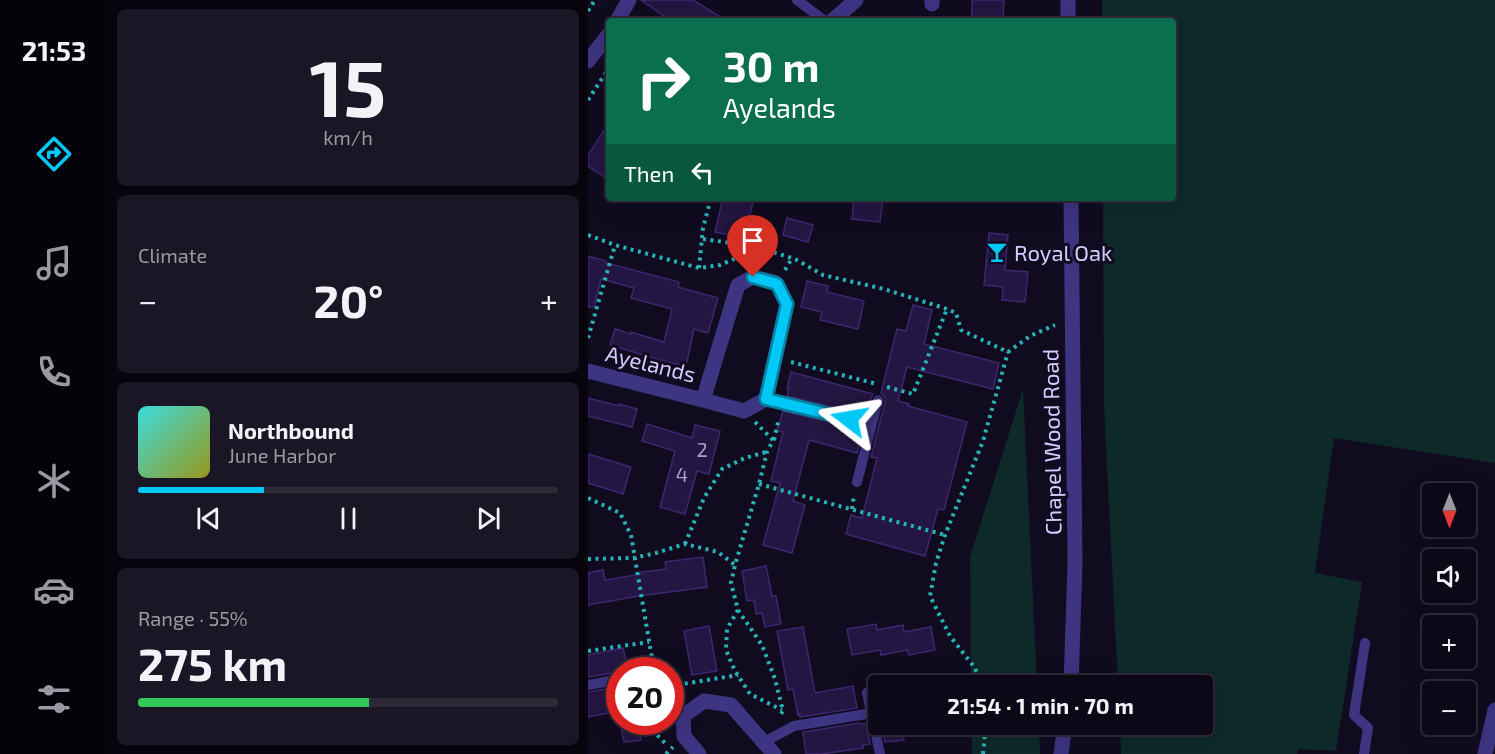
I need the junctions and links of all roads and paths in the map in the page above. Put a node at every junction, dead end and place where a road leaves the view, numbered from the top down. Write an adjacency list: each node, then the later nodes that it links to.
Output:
1 (595, 0): 6 (path)
2 (629, 0): 7 (street)
3 (797, 0): 8 (lane)
4 (856, 0): 9 (street)
5 (1068, 0): 10 (street)
6 (588, 11)
7 (618, 18)
8 (821, 18)
9 (835, 18)
10 (1068, 18)
11 (606, 38): 12 (street)
12 (588, 61)
13 (606, 73): 14 (path)
14 (588, 100)
15 (710, 201): 18 (path)
16 (1071, 201): 23 (street, Chapel Wood Road)
17 (588, 235): 19 (path)
18 (703, 238): 20 (path); 21 (path)
19 (615, 245): 21 (path); 24 (path)
20 (760, 248): 21 (path); 22 (path)
21 (699, 268)
22 (947, 309): 25 (path); 26 (path)
23 (1071, 317): 25 (path); 51 (street, Chapel Wood Road)
24 (588, 338)
25 (1008, 352): 39 (path)
26 (775, 358): 28 (street, Ayelands); 29 (street, Ayelands)
27 (588, 371): 29 (street, Ayelands)
28 (766, 399): 31 (lane); 32 (street)
29 (703, 400): 32 (street, Ayelands)
30 (878, 400): 33 (lane)
31 (783, 402): 33 (lane); 34 (path)
32 (744, 411): 34 (path)
33 (871, 424): 36 (lane)
34 (773, 440): 35 (path)
35 (767, 452): 37 (path); 40 (path)
36 (856, 482)
37 (759, 484): 39 (path); 43 (path)
38 (588, 498): 41 (path)
39 (945, 535): 50 (path)
40 (685, 544): 41 (path); 43 (path)
41 (634, 558): 42 (path); 45 (path)
42 (588, 559)
43 (735, 565): 44 (path)
44 (738, 610): 49 (path); 58 (path)
45 (649, 642): 47 (path); 48 (path)
46 (1365, 643): 72 (lane)
47 (588, 651)
48 (652, 657)
49 (738, 675): 53 (path); 58 (path)
50 (977, 675)
51 (1071, 675)
52 (606, 682): 54 (lane)
53 (684, 684)
54 (588, 685)
55 (867, 693): 56 (lane)
56 (868, 697)
57 (1495, 710): 73 (street)
58 (783, 711): 67 (path)
59 (868, 714): 67 (lane)
60 (684, 715): 67 (street)
61 (657, 735): 66 (path)
62 (684, 735): 68 (street)
63 (876, 735): 69 (lane)
64 (985, 735): 70 (path)
65 (1064, 735): 71 (street)
66 (671, 748)
67 (769, 748)
68 (699, 754)
69 (880, 754)
70 (983, 754)
71 (1061, 754)
72 (1364, 754)
73 (1485, 754)

